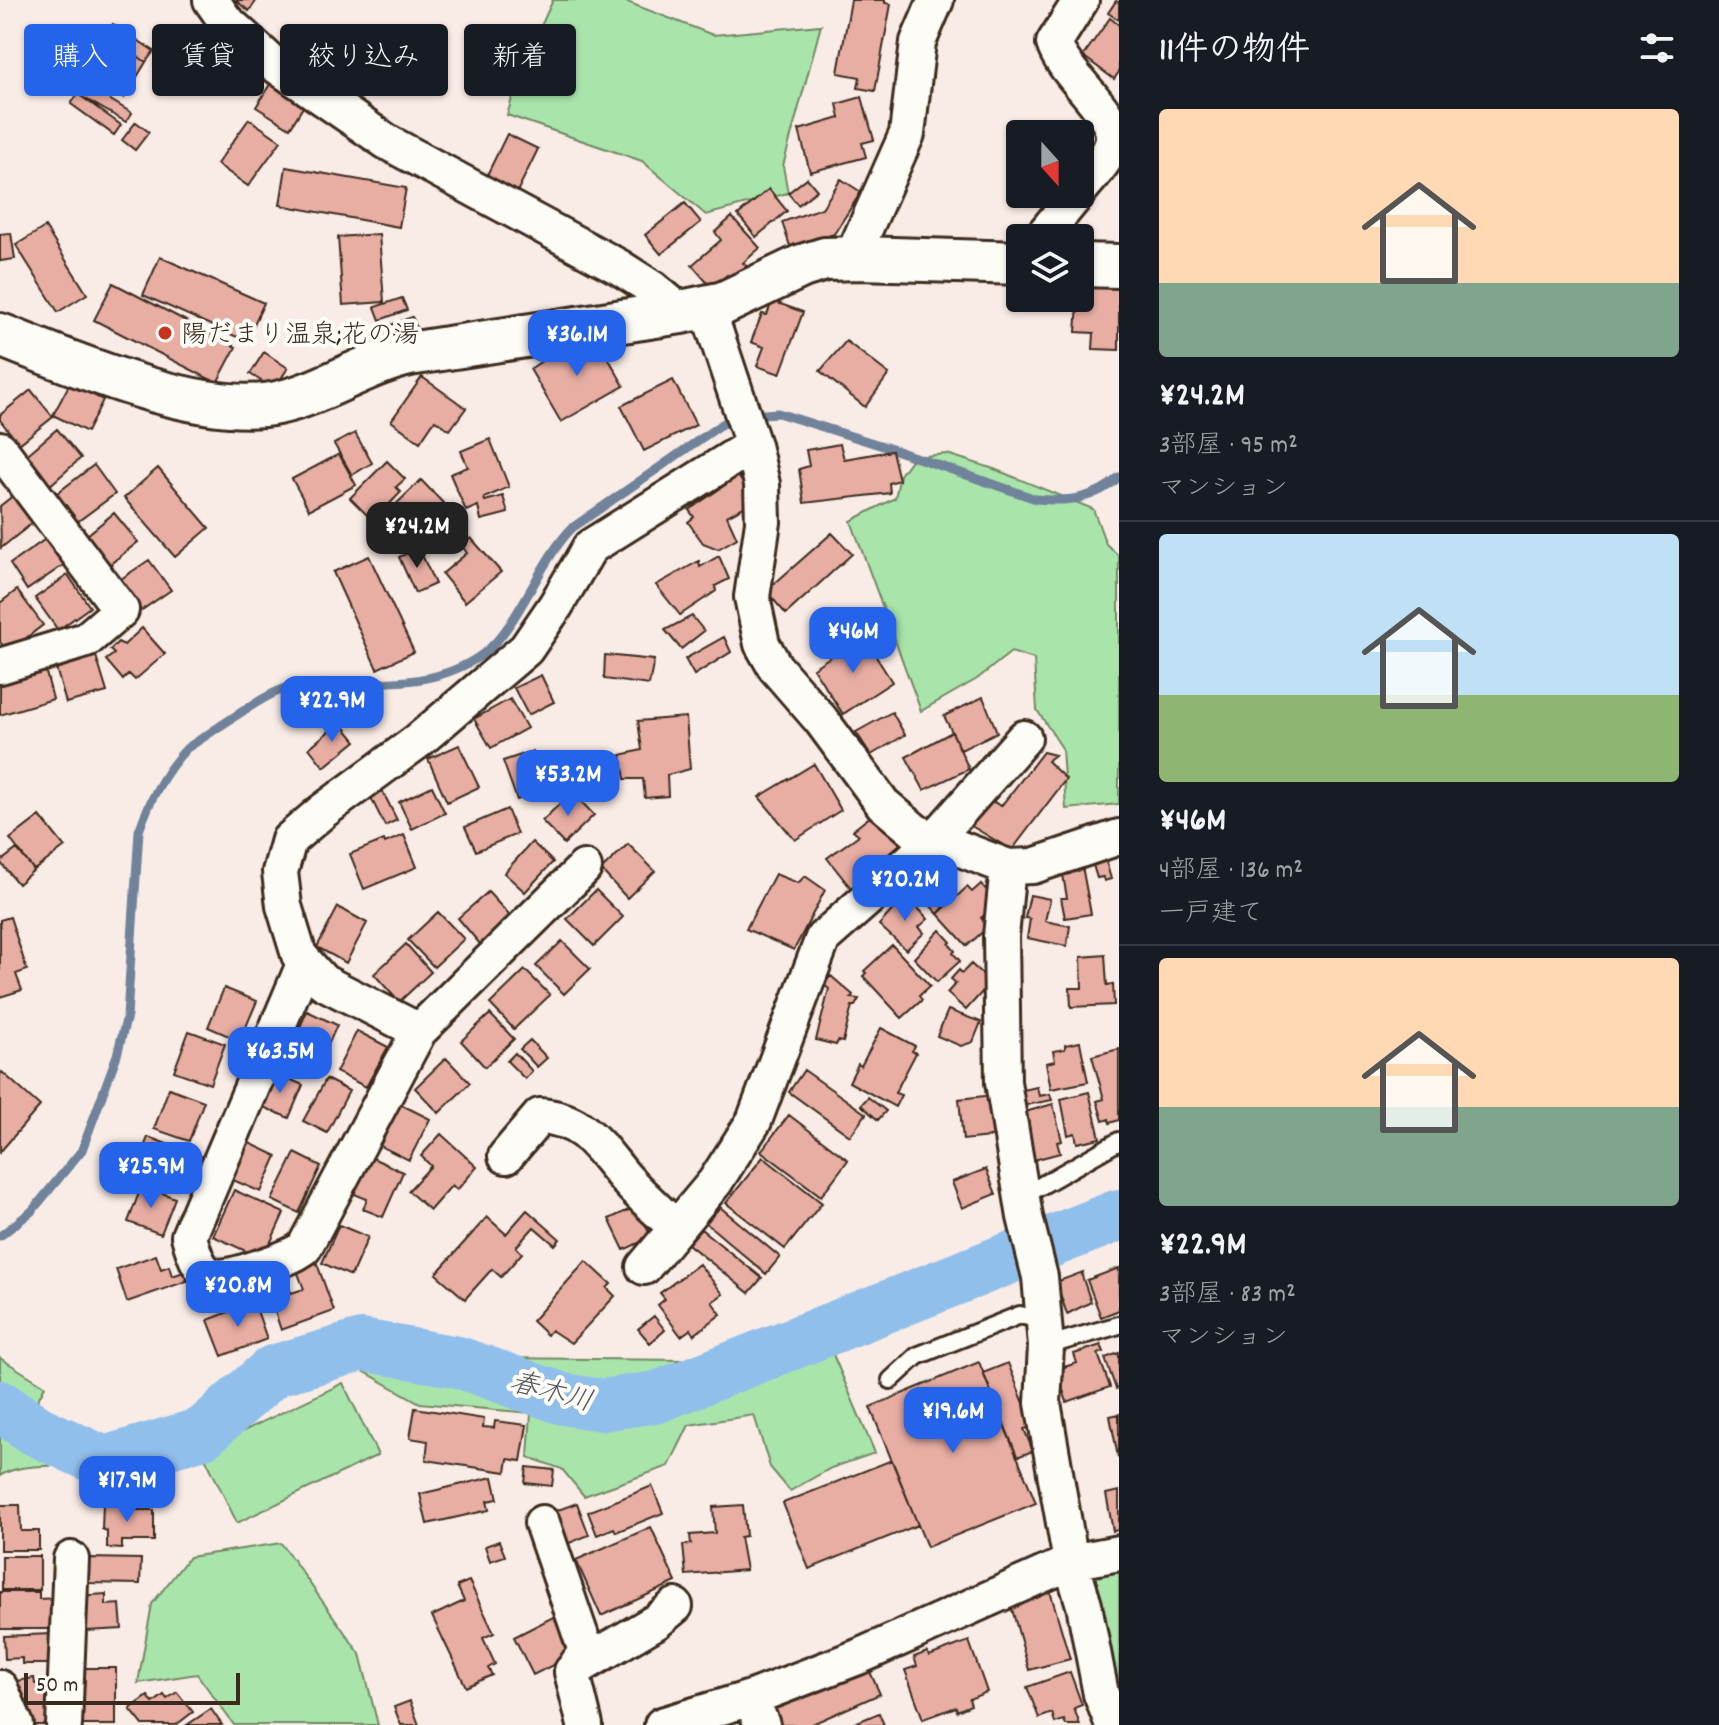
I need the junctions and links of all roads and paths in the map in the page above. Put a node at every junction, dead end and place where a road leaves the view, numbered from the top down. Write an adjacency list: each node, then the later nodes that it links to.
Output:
1 (211, 0): 11 (street)
2 (936, 0): 7 (street)
3 (1081, 0): 4 (street)
4 (1094, 173)
5 (1065, 208): 6 (street)
6 (1052, 224)
7 (852, 258): 8 (street); 11 (street)
8 (1006, 263)
9 (1094, 265): 10 (street)
10 (1119, 266)
11 (692, 310): 12 (street); 13 (street)
12 (3, 344)
13 (753, 445): 18 (street); 21 (street)
14 (0, 449): 15 (street)
15 (0, 666)
16 (1024, 738): 18 (street)
17 (1119, 837): 19 (street)
18 (934, 840): 19 (street); 26 (street)
19 (1008, 867): 25 (street)
20 (584, 868): 22 (street)
21 (305, 962): 22 (street); 22 (street)
22 (419, 1031)
23 (1119, 1141): 25 (lane)
24 (506, 1156): 26 (street)
25 (1024, 1206): 29 (street)
26 (676, 1228): 27 (street)
27 (644, 1267)
28 (1119, 1325): 29 (lane)
29 (1046, 1333): 30 (lane); 34 (street)
30 (891, 1380)
31 (542, 1523): 36 (street)
32 (1119, 1553): 34 (street)
33 (71, 1559): 40 (street)
34 (1071, 1562): 38 (street); 43 (street)
35 (675, 1606): 36 (street)
36 (572, 1672): 41 (street)
37 (0, 1688): 39 (street)
38 (757, 1712): 42 (street)
39 (16, 1725)
40 (64, 1725)
41 (585, 1725)
42 (662, 1725)
43 (1113, 1725)

